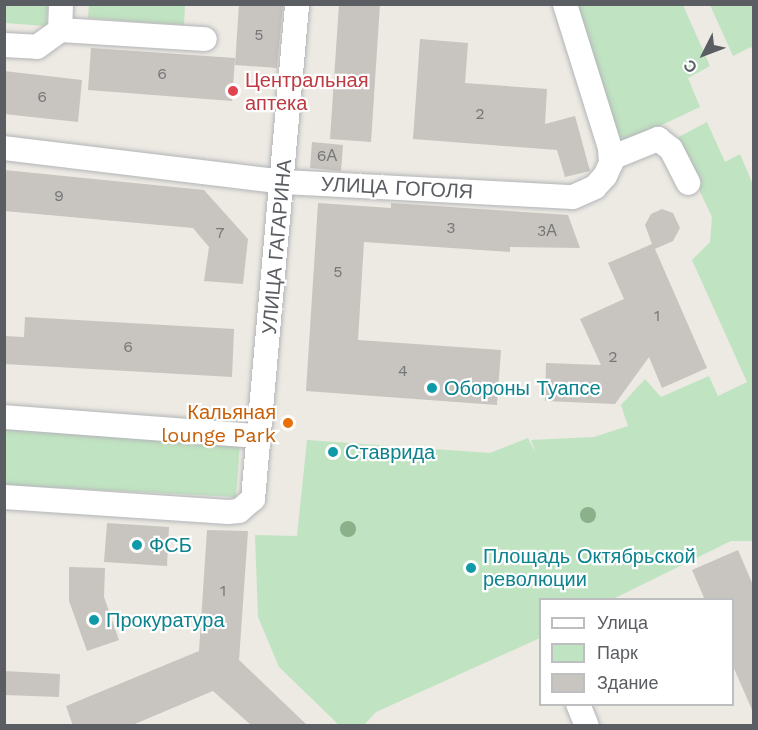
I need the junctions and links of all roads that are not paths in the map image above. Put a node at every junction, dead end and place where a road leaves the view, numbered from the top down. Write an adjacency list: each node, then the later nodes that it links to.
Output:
1 (61, 4): 4 (street)
2 (297, 4): 9 (street, УЛИЦА ГАГАРИНА)
3 (565, 4): 8 (street)
4 (60, 30): 5 (street); 6 (street)
5 (205, 39)
6 (4, 45)
7 (4, 148): 9 (street, УЛИЦА ГОГОЛЯ)
8 (611, 158): 9 (street, УЛИЦА ГОГОЛЯ); 10 (street)
9 (284, 182): 12 (street, УЛИЦА ГАГАРИНА)
10 (688, 183)
11 (4, 417): 12 (street)
12 (259, 436): 13 (street, УЛИЦА ГАГАРИНА)
13 (4, 497)
14 (578, 706): 15 (street)
15 (587, 726)

